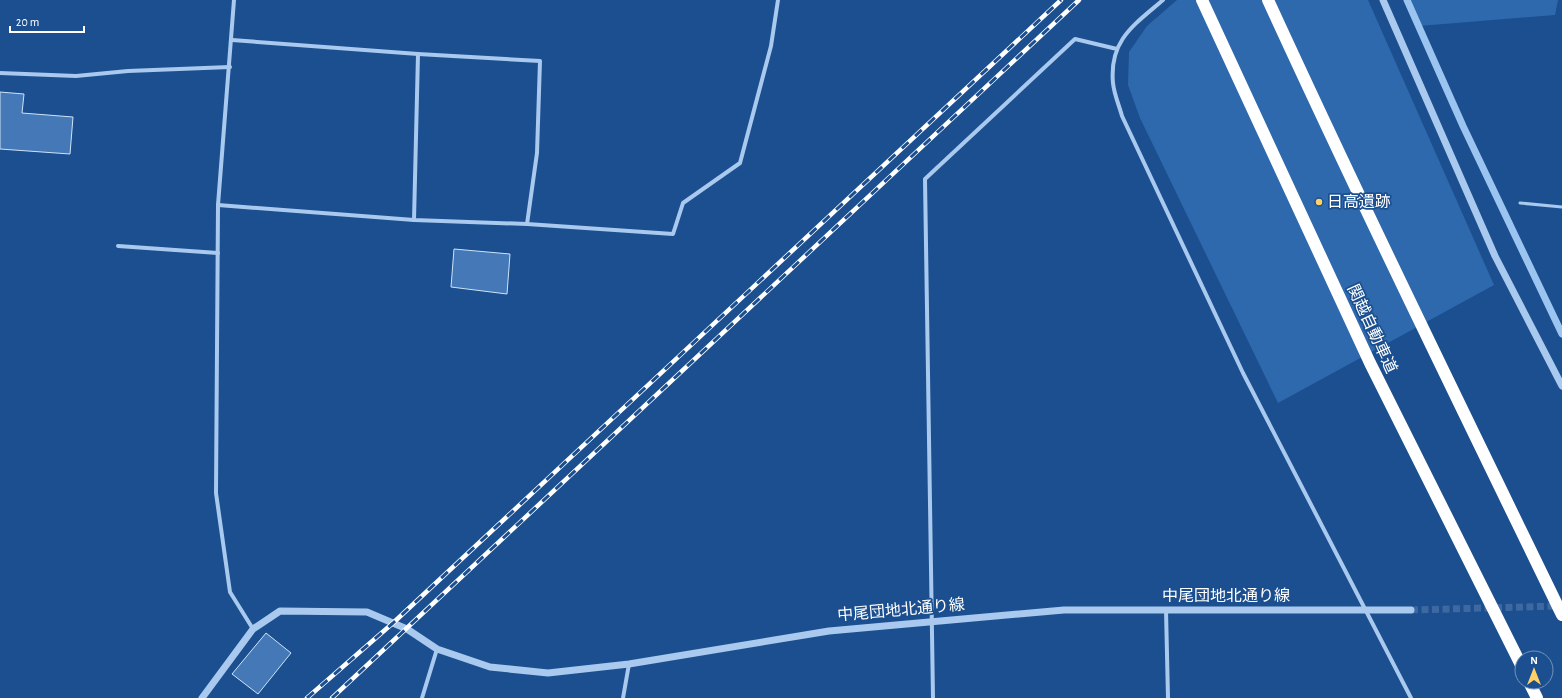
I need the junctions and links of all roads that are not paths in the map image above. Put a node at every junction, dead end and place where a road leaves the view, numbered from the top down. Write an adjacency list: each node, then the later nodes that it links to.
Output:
1 (234, 0): 7 (street)
2 (778, 0): 16 (street)
3 (1162, 0): 8 (street)
4 (1202, 0): 27 (highway, 関越自動車道)
5 (1268, 0): 23 (highway)
6 (1383, 0): 19 (street)
7 (232, 40): 9 (street); 10 (street)
8 (1117, 49): 21 (street); 24 (street)
9 (418, 54): 15 (street); 16 (street)
10 (230, 67): 11 (street); 13 (street)
11 (0, 73)
12 (1520, 203): 14 (lane)
13 (218, 205): 15 (street); 18 (street)
14 (1562, 207)
15 (414, 220): 16 (street)
16 (527, 224)
17 (118, 246): 18 (street)
18 (218, 253): 25 (street)
19 (1562, 386)
20 (1166, 610): 21 (street, 中尾団地北通り線); 24 (street, 中尾団地北通り線); 33 (street)
21 (1364, 610): 22 (street, 中尾団地北通り線); 34 (street)
22 (1410, 610)
23 (1562, 615)
24 (933, 621): 28 (street, 中尾団地北通り線); 32 (street)
25 (253, 628): 26 (street, 中尾団地北通り線); 29 (street)
26 (437, 649): 28 (street, 中尾団地北通り線); 30 (street)
27 (1514, 651)
28 (629, 664): 31 (street)
29 (202, 698)
30 (422, 698)
31 (623, 698)
32 (933, 698)
33 (1168, 698)
34 (1411, 698)

